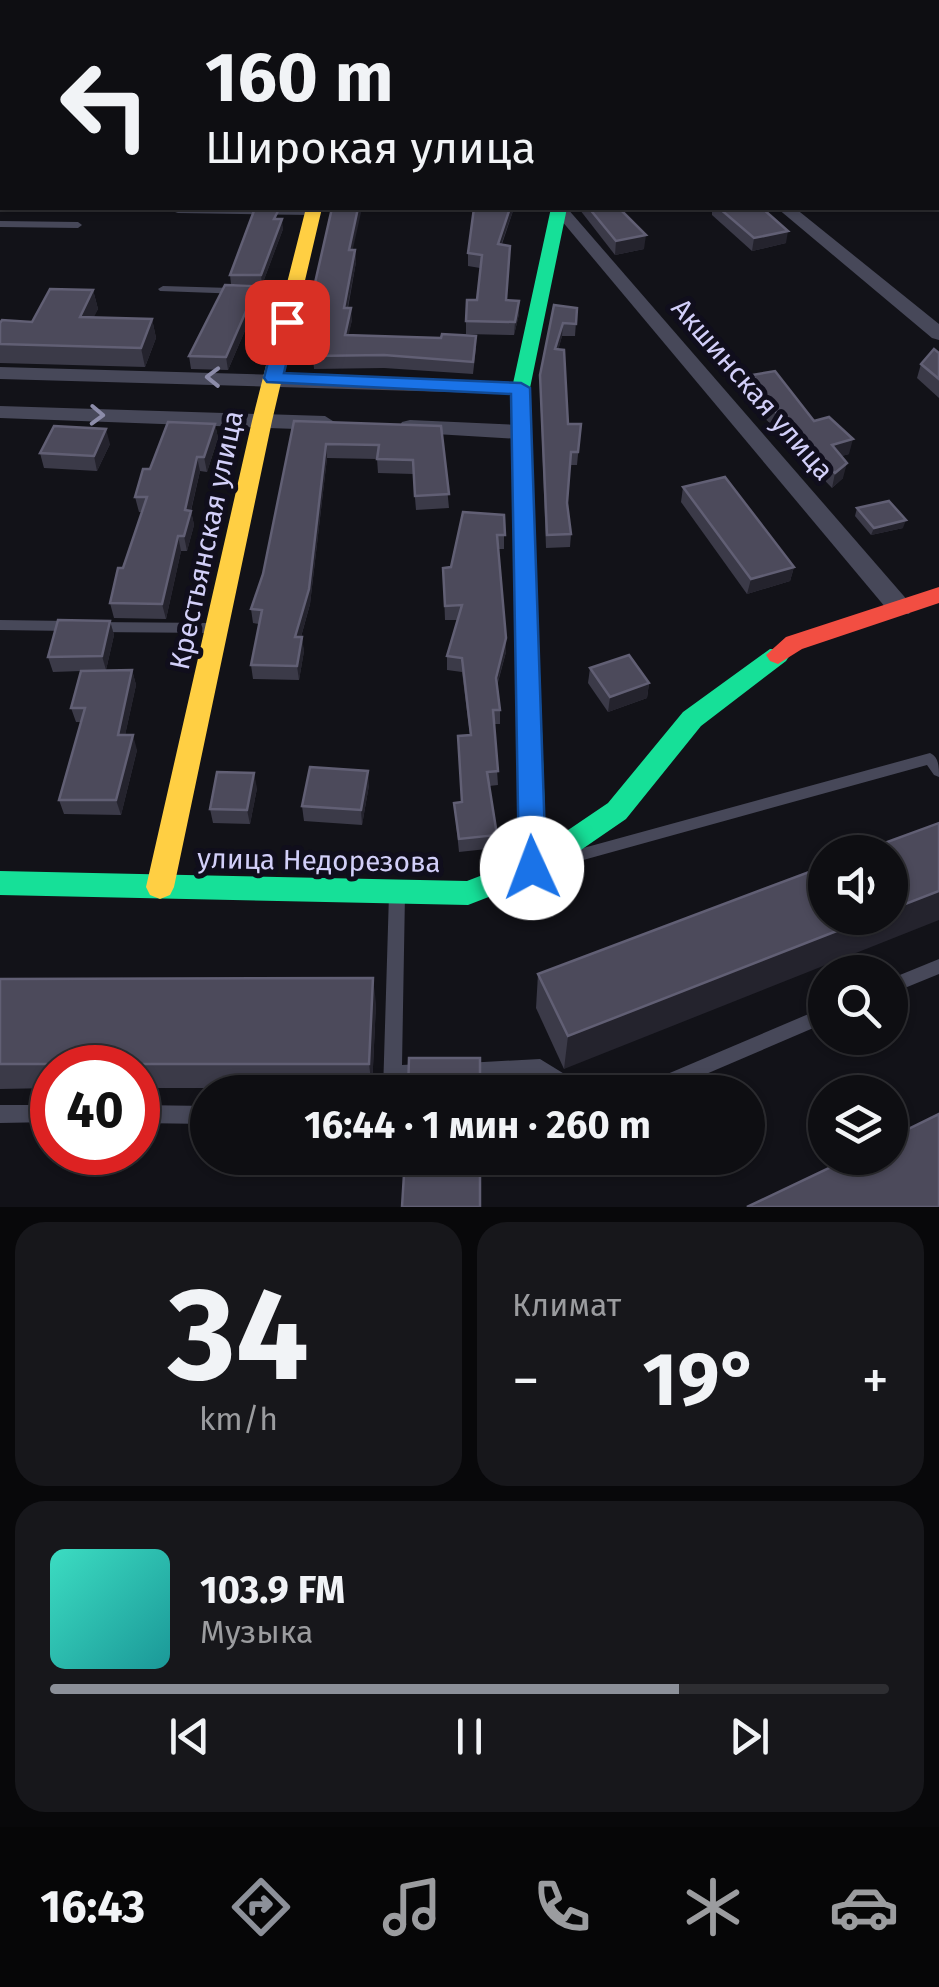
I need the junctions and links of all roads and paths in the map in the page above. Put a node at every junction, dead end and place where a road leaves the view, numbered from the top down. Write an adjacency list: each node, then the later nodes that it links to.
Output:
1 (178, 210): 2 (lane)
2 (314, 210): 9 (street, Крестьянская улица)
3 (559, 210): 13 (street)
4 (561, 210): 20 (street, Акшинская улица)
5 (788, 210): 10 (street)
6 (0, 224): 7 (lane)
7 (78, 225)
8 (163, 288): 9 (lane)
9 (294, 294): 12 (street, Крестьянская улица)
10 (939, 334)
11 (0, 373): 12 (street, one-way to 11)
12 (273, 378): 13 (street); 15 (street, Крестьянская улица)
13 (521, 388): 18 (street)
14 (0, 412): 15 (street, one-way to 15)
15 (262, 421): 16 (street); 22 (street, Крестьянская улица)
16 (342, 424)
17 (381, 426): 18 (street)
18 (520, 432): 24 (street)
19 (939, 596): 20 (street, улица Недорезова)
20 (900, 608): 24 (street, улица Недорезова)
21 (0, 626): 22 (lane)
22 (217, 628): 26 (street, Крестьянская улица)
23 (939, 771): 24 (lane)
24 (532, 868): 27 (street, улица Недорезова)
25 (0, 883): 26 (street, улица Недорезова)
26 (160, 887): 27 (street, улица Недорезова)
27 (397, 892): 31 (lane)
28 (939, 966): 29 (lane)
29 (908, 979)
30 (808, 1022): 33 (lane)
31 (392, 1074): 32 (lane)
32 (551, 1075)
33 (685, 1075)
34 (0, 1114): 35 (lane)
35 (30, 1114)
36 (160, 1114): 37 (lane)
37 (190, 1114)

